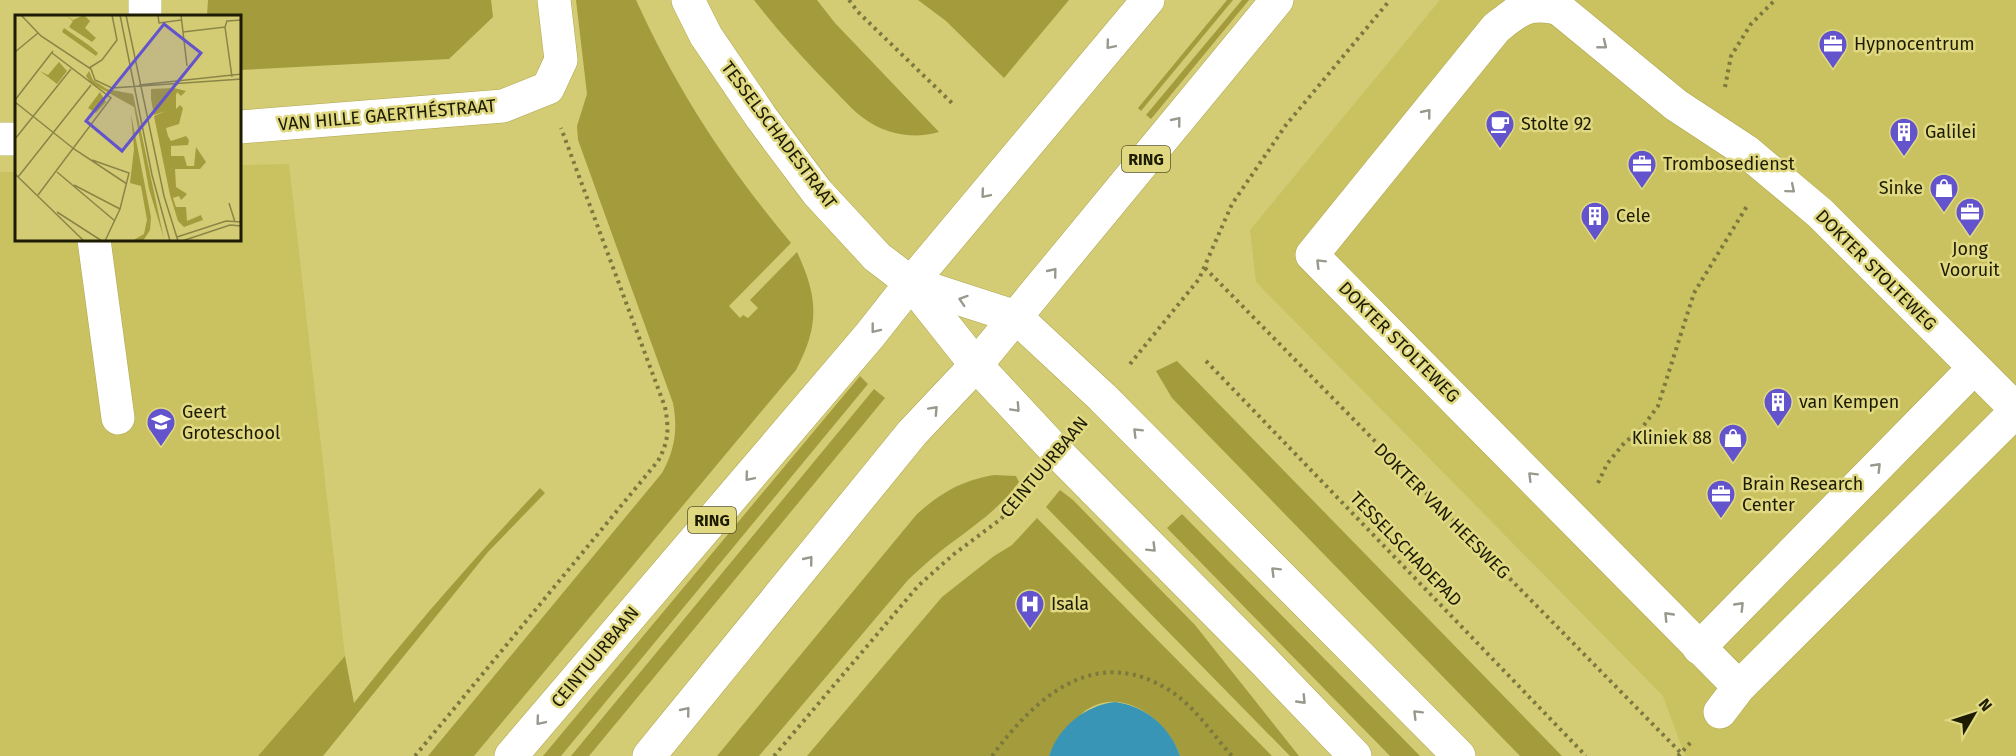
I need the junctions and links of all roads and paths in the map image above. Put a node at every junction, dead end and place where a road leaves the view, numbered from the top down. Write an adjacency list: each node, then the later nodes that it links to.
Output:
1 (145, 0): 10 (street)
2 (554, 0): 11 (street)
3 (688, 0): 18 (street, TESSELSCHADESTRAAT)
4 (849, 0): 13 (path)
5 (1148, 0): 18 (street, CEINTUURBAAN / RING, one-way to 18)
6 (1277, 0): 19 (street, RING, one-way to 6)
7 (1390, 0): 17 (path)
8 (1775, 0): 12 (path)
9 (1556, 4): 15 (street, DOKTER STOLTEWEG, one-way to 15); 27 (street, DOKTER STOLTEWEG, one-way to 9)
10 (146, 15)
11 (548, 88): 14 (street, VAN HILLE GAERTHÉSTRAAT); 31 (path)
12 (1724, 90)
13 (952, 104)
14 (242, 127)
15 (1746, 151): 22 (street, DOKTER STOLTEWEG, one-way to 22); 27 (path)
16 (94, 242): 25 (street)
17 (1205, 267): 23 (path); 30 (path, DOKTER VAN HEESWEG)
18 (911, 282): 19 (street, one-way to 18); 21 (street); 32 (street, CEINTUURBAAN / RING, one-way to 32)
19 (1016, 317): 21 (street, RING); 23 (street)
20 (1206, 361): 38 (path, TESSELSCHADEPAD)
21 (976, 365): 26 (street, one-way to 26); 33 (street, RING, one-way to 21)
22 (1974, 369): 24 (street, DOKTER STOLTEWEG); 28 (street, one-way to 22)
23 (1102, 397): 37 (street, one-way to 23)
24 (2016, 410): 28 (street, DOKTER STOLTEWEG)
25 (118, 418)
26 (1057, 452): 29 (street, one-way to 29); 34 (path, CEINTUURBAAN)
27 (1580, 525): 28 (street, DOKTER STOLTEWEG, one-way to 27)
28 (1700, 648)
29 (1349, 752)
30 (1681, 753)
31 (415, 756)
32 (511, 756)
33 (649, 756)
34 (774, 756)
35 (992, 756): 36 (path)
36 (1232, 756)
37 (1458, 756)
38 (1586, 756)

